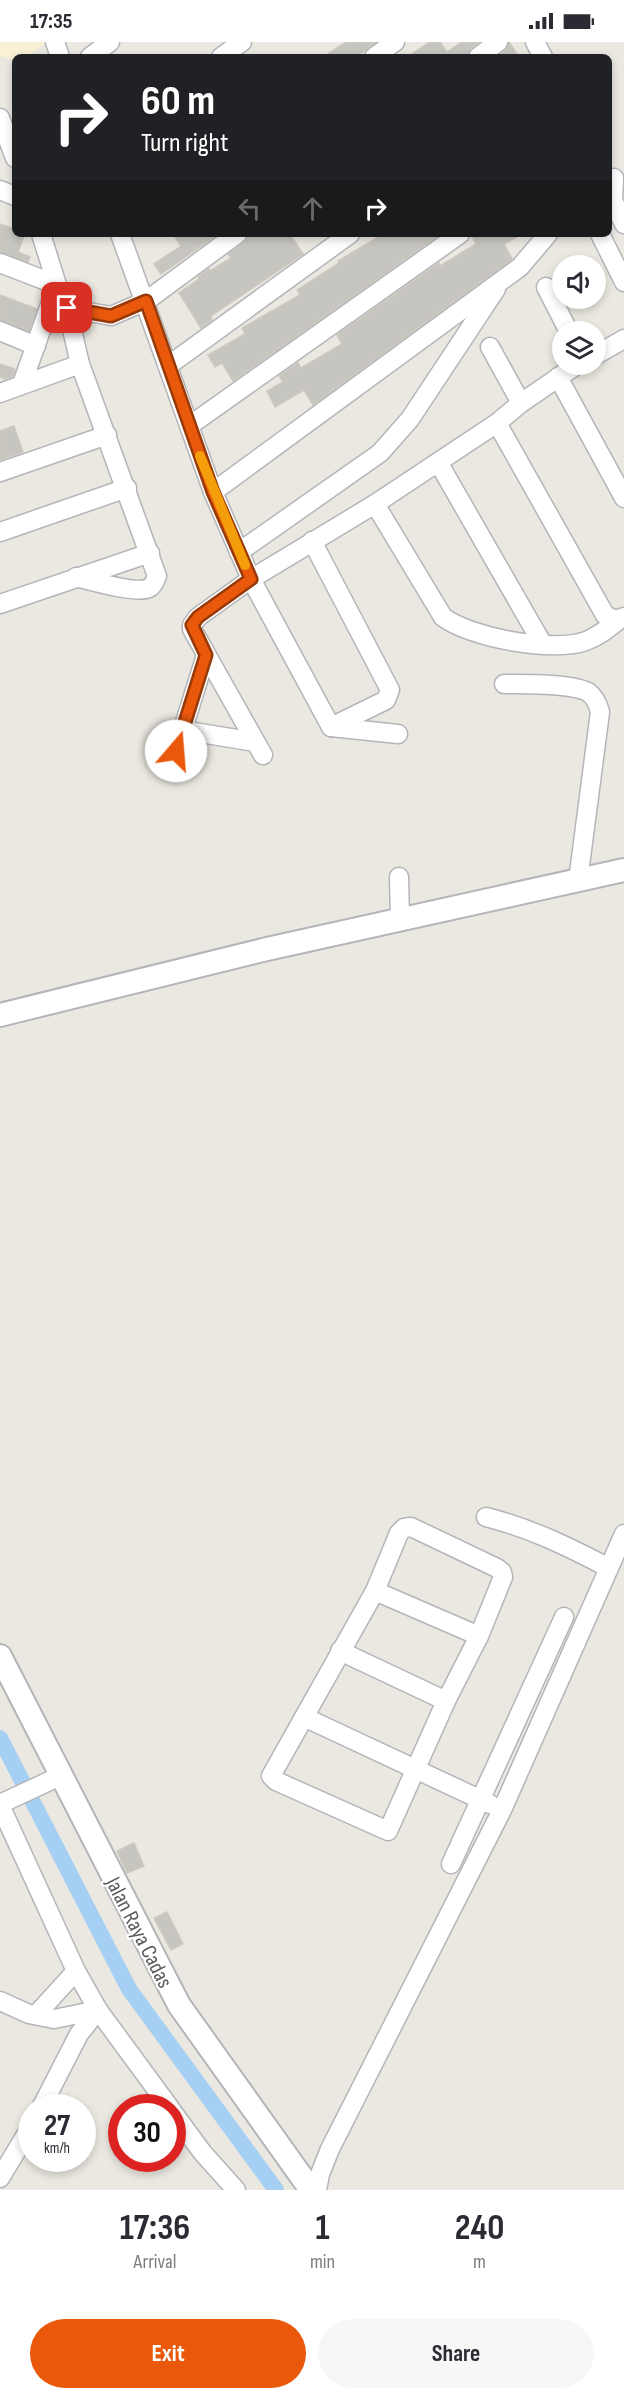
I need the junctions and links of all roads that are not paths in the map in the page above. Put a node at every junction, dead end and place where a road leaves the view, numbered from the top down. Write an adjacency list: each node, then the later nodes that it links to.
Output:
1 (110, 42): 5 (street)
2 (242, 42): 6 (street)
3 (395, 42): 7 (street)
4 (498, 42): 8 (street)
5 (94, 54)
6 (225, 54)
7 (378, 54)
8 (482, 54)
9 (0, 118): 10 (street)
10 (12, 150)
11 (616, 179): 12 (street)
12 (624, 224)
13 (42, 237): 23 (street)
14 (124, 237): 25 (street)
15 (233, 237): 25 (street)
16 (346, 237): 34 (street)
17 (456, 237): 41 (street)
18 (545, 237): 21 (street)
19 (602, 237): 22 (street)
20 (0, 263): 23 (street)
21 (501, 280): 46 (street); 51 (street)
22 (624, 282)
23 (57, 285): 26 (street); 30 (street)
24 (546, 287): 27 (street)
25 (146, 301): 26 (street); 34 (street)
26 (67, 308): 33 (street)
27 (563, 321)
28 (0, 331): 30 (street)
29 (624, 339): 32 (street)
30 (36, 346): 37 (street)
31 (490, 347): 39 (street)
32 (606, 349)
33 (80, 364): 37 (street); 42 (street)
34 (169, 365): 41 (street)
35 (561, 375): 36 (street)
36 (558, 377): 39 (street); 47 (street)
37 (22, 384): 38 (street)
38 (0, 393)
39 (521, 403): 40 (street)
40 (497, 423): 43 (street); 56 (street)
41 (189, 426): 46 (street)
42 (107, 435): 44 (street); 45 (street)
43 (438, 462): 48 (street); 57 (street)
44 (0, 472)
45 (127, 488): 49 (street); 52 (street)
46 (213, 492): 51 (street)
47 (624, 498)
48 (375, 504): 50 (street); 57 (street)
49 (0, 532)
50 (312, 541): 54 (street); 60 (street)
51 (239, 552): 54 (street)
52 (150, 553): 53 (street); 53 (street)
53 (76, 577): 55 (street)
54 (251, 579): 58 (street); 60 (street)
55 (0, 604)
56 (622, 618): 57 (street)
57 (542, 643)
58 (206, 655): 61 (street); 61 (street)
59 (504, 684): 66 (street)
60 (331, 727): 62 (street)
61 (182, 730): 63 (street)
62 (398, 734)
63 (176, 751)
64 (624, 870): 66 (street)
65 (399, 877): 67 (street)
66 (578, 881): 67 (street)
67 (400, 920): 68 (street)
68 (0, 1015)
69 (486, 1517): 71 (street)
70 (624, 1534): 71 (street)
71 (609, 1568): 83 (street)
72 (375, 1591): 74 (street); 74 (street); 75 (street)
73 (564, 1617): 81 (street)
74 (479, 1636): 77 (street)
75 (340, 1651): 77 (street); 78 (street)
76 (0, 1656): 80 (street, Jalan Raya Cadas)
77 (446, 1701): 79 (street)
78 (304, 1717): 79 (street); 79 (street)
79 (416, 1770): 81 (street)
80 (52, 1779): 82 (street); 95 (street, Jalan Raya Cadas)
81 (481, 1798): 83 (street); 84 (street)
82 (2, 1803): 85 (street)
83 (502, 1810): 96 (street)
84 (451, 1864)
85 (76, 1971): 87 (street); 88 (street)
86 (0, 2001): 88 (street)
87 (98, 2010): 88 (street); 89 (street); 90 (street)
88 (36, 2015)
89 (48, 2094)
90 (160, 2094)
91 (186, 2130): 94 (street)
92 (18, 2148): 93 (street)
93 (0, 2178)
94 (236, 2190)
95 (310, 2190)
96 (317, 2190)

